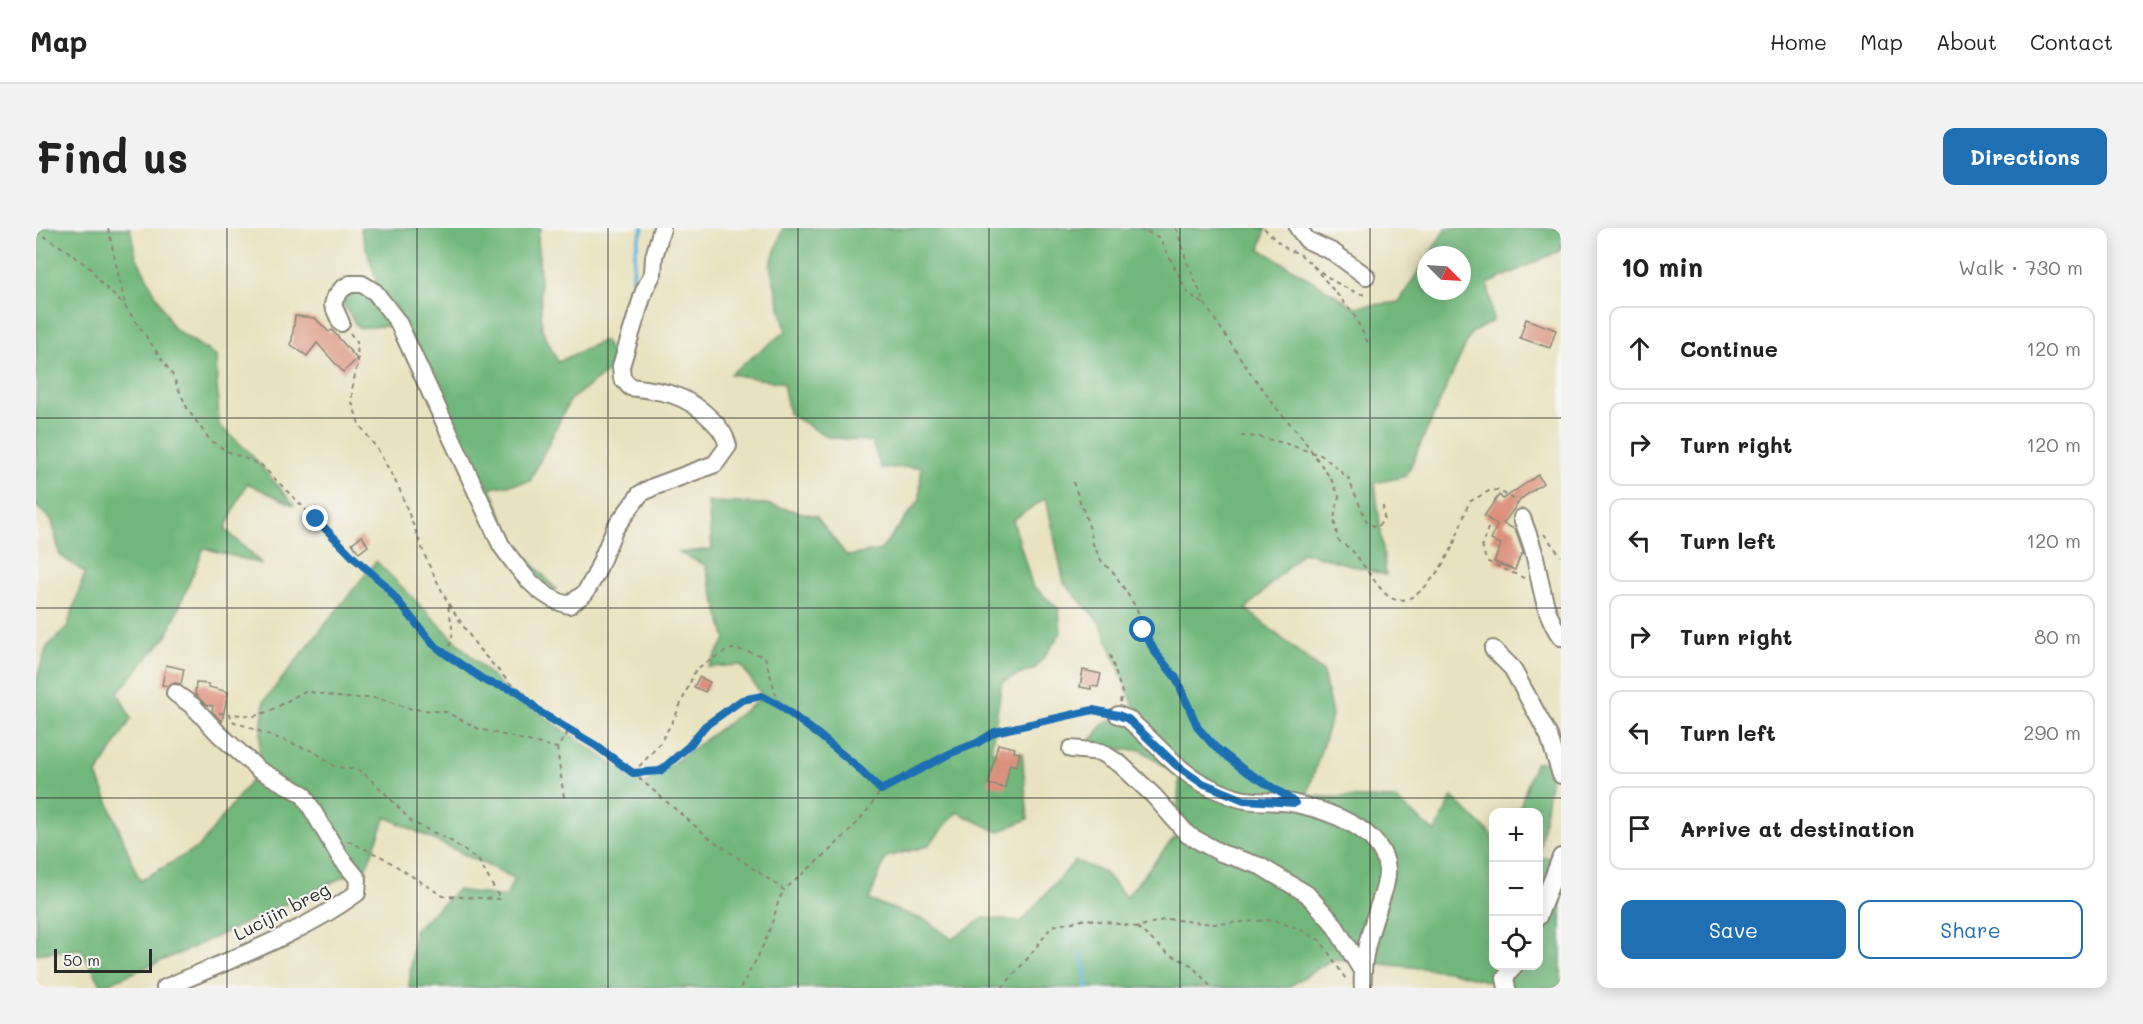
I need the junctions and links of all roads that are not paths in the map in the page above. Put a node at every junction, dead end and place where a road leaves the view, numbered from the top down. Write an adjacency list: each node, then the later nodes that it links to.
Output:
1 (662, 228): 4 (street)
2 (1302, 240): 3 (street)
3 (1366, 276)
4 (341, 323)
5 (1522, 518): 6 (street)
6 (1561, 637)
7 (1493, 649): 11 (street)
8 (176, 693): 17 (street, Lucijin breg)
9 (1118, 715): 14 (street)
10 (1071, 749): 14 (street)
11 (1561, 775)
12 (1561, 858): 13 (street)
13 (1539, 916)
14 (1361, 969): 16 (street)
15 (1511, 970): 18 (street)
16 (1356, 986)
17 (165, 988)
18 (1507, 988)

